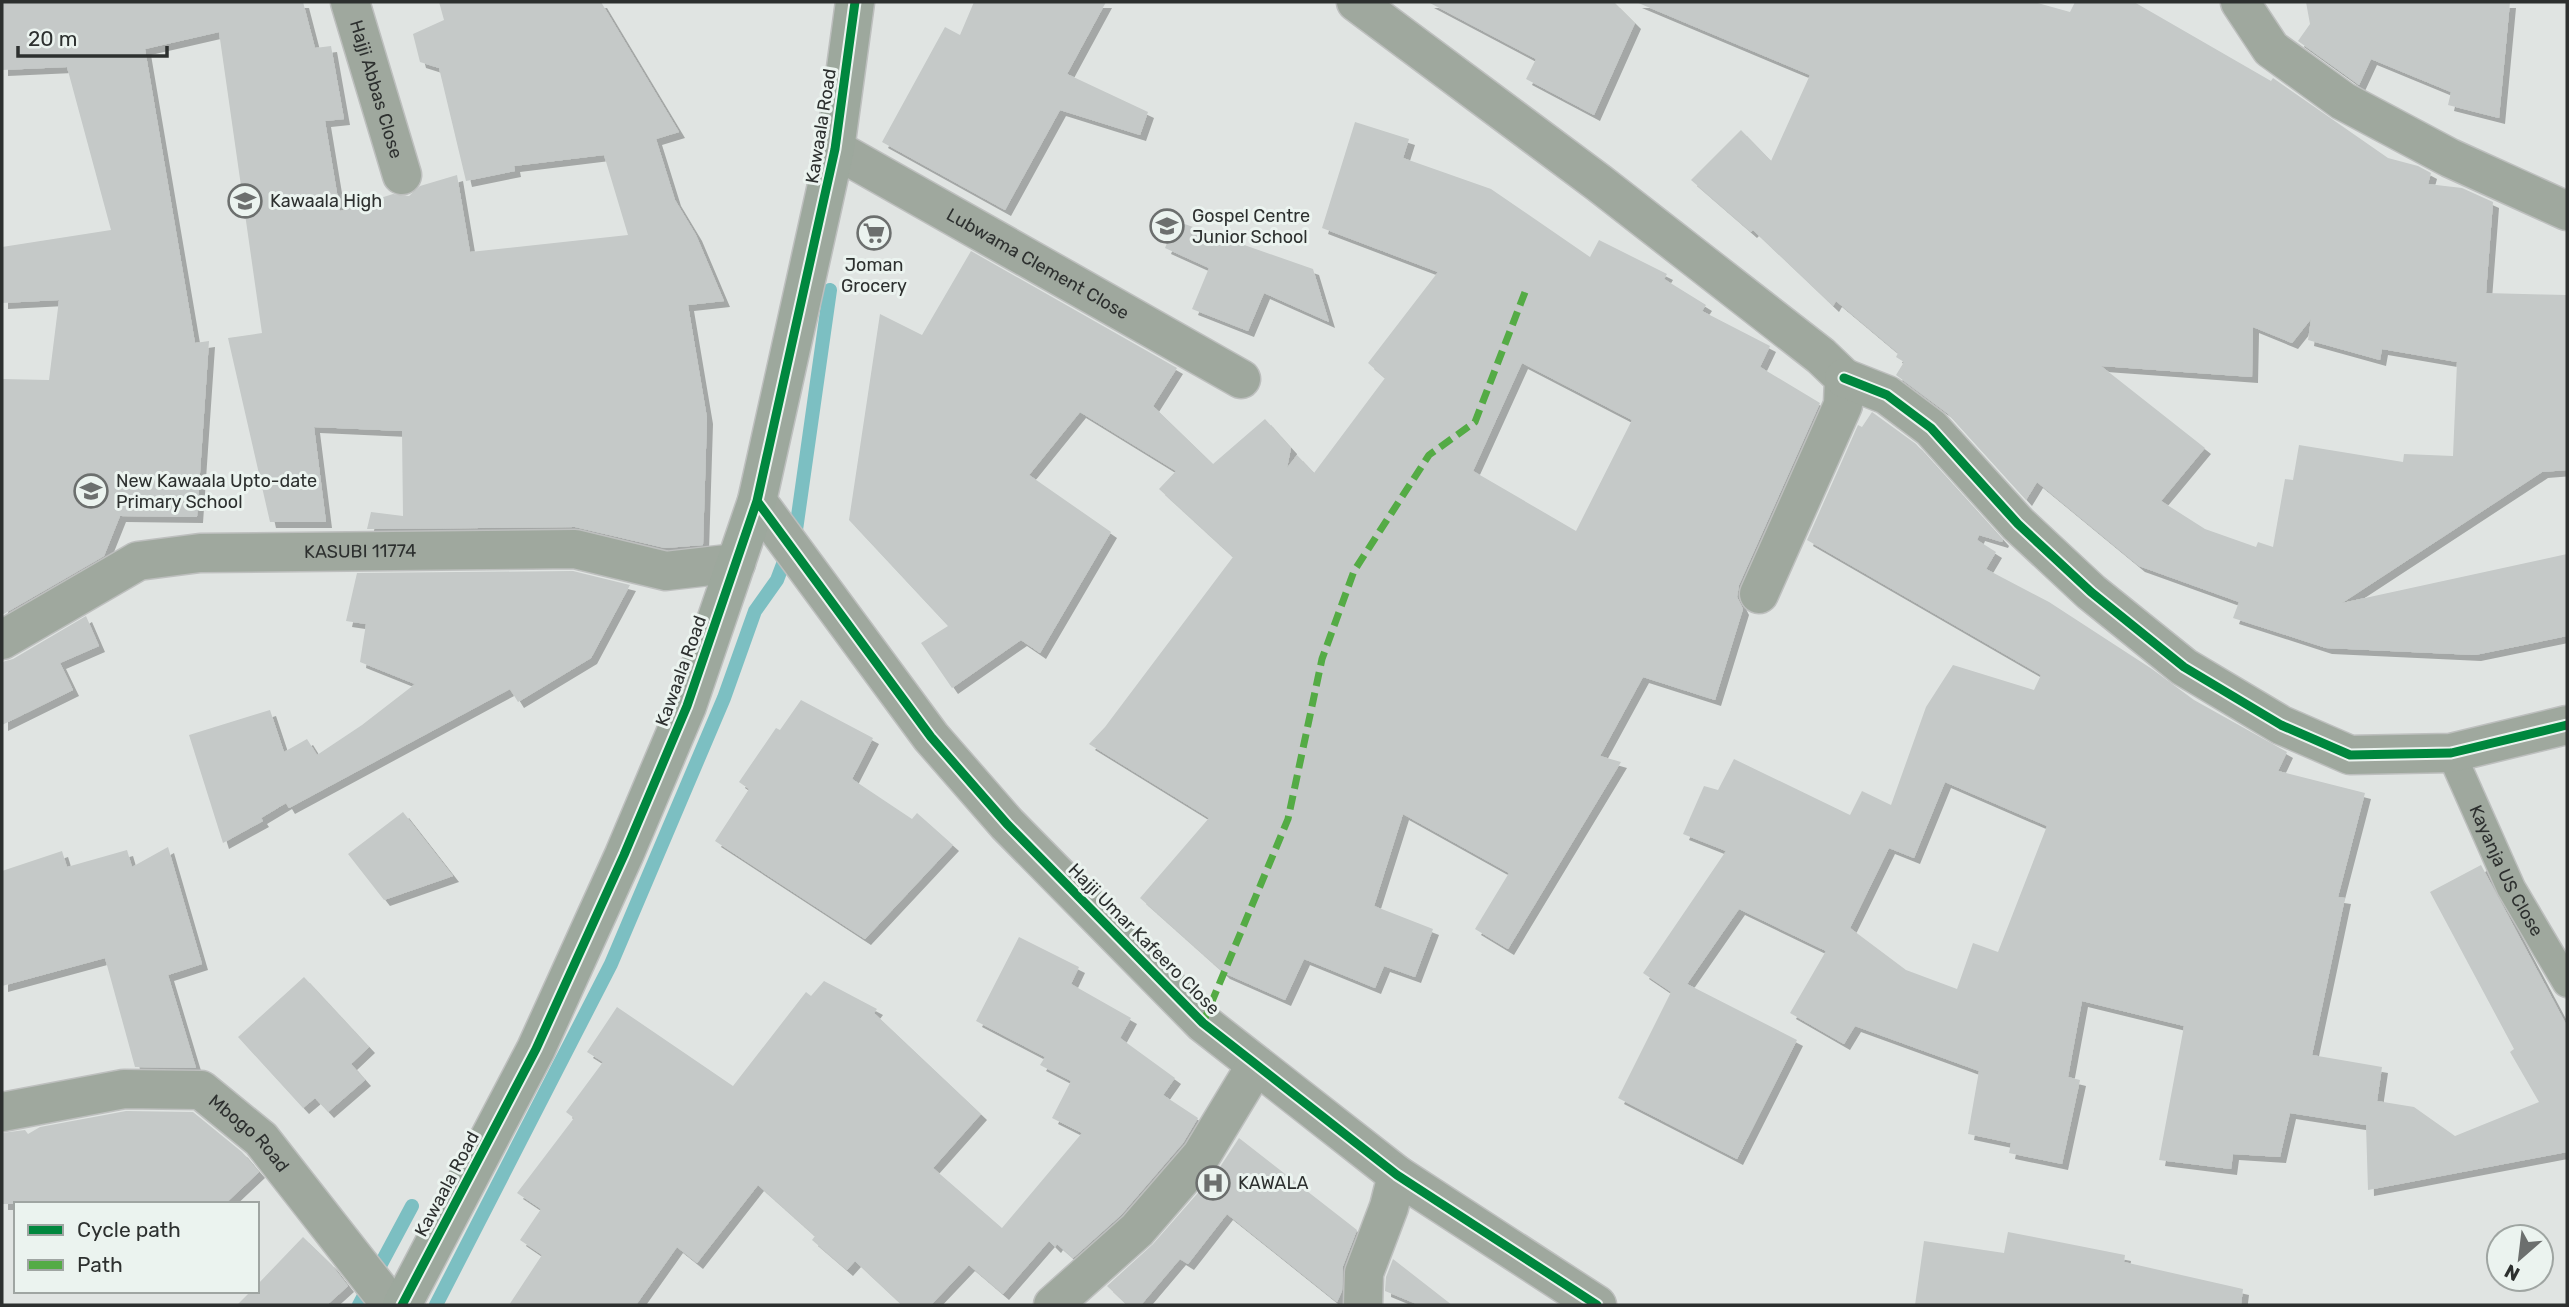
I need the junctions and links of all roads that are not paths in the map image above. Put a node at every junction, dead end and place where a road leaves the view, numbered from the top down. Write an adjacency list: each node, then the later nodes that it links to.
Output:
1 (350, 2): 6 (street, Hajji Abbas Close)
2 (855, 2): 5 (street, Kawaala Road)
3 (1356, 2): 8 (street)
4 (2241, 2): 7 (street)
5 (835, 149): 9 (street, Lubwama Clement Close); 10 (street, Kawaala Road)
6 (402, 176)
7 (2567, 211)
8 (1844, 378): 12 (street); 15 (street)
9 (1241, 379)
10 (757, 501): 11 (street, Kawaala Road); 17 (street, Hajji Umar Kafeero Close)
11 (736, 563): 13 (street, KASUBI 11774); 21 (street, Kawaala Road)
12 (1759, 594)
13 (2, 640)
14 (2567, 724): 15 (street)
15 (2451, 753): 16 (lane, Kayanja US Close)
16 (2567, 983)
17 (1256, 1065): 19 (street, Hajji Umar Kafeero Close); 22 (street)
18 (2, 1112): 20 (street, Mbogo Road)
19 (1396, 1175): 23 (street); 24 (street, Hajji Umar Kafeero Close)
20 (391, 1305)
21 (402, 1305)
22 (1053, 1305)
23 (1363, 1305)
24 (1597, 1305)

